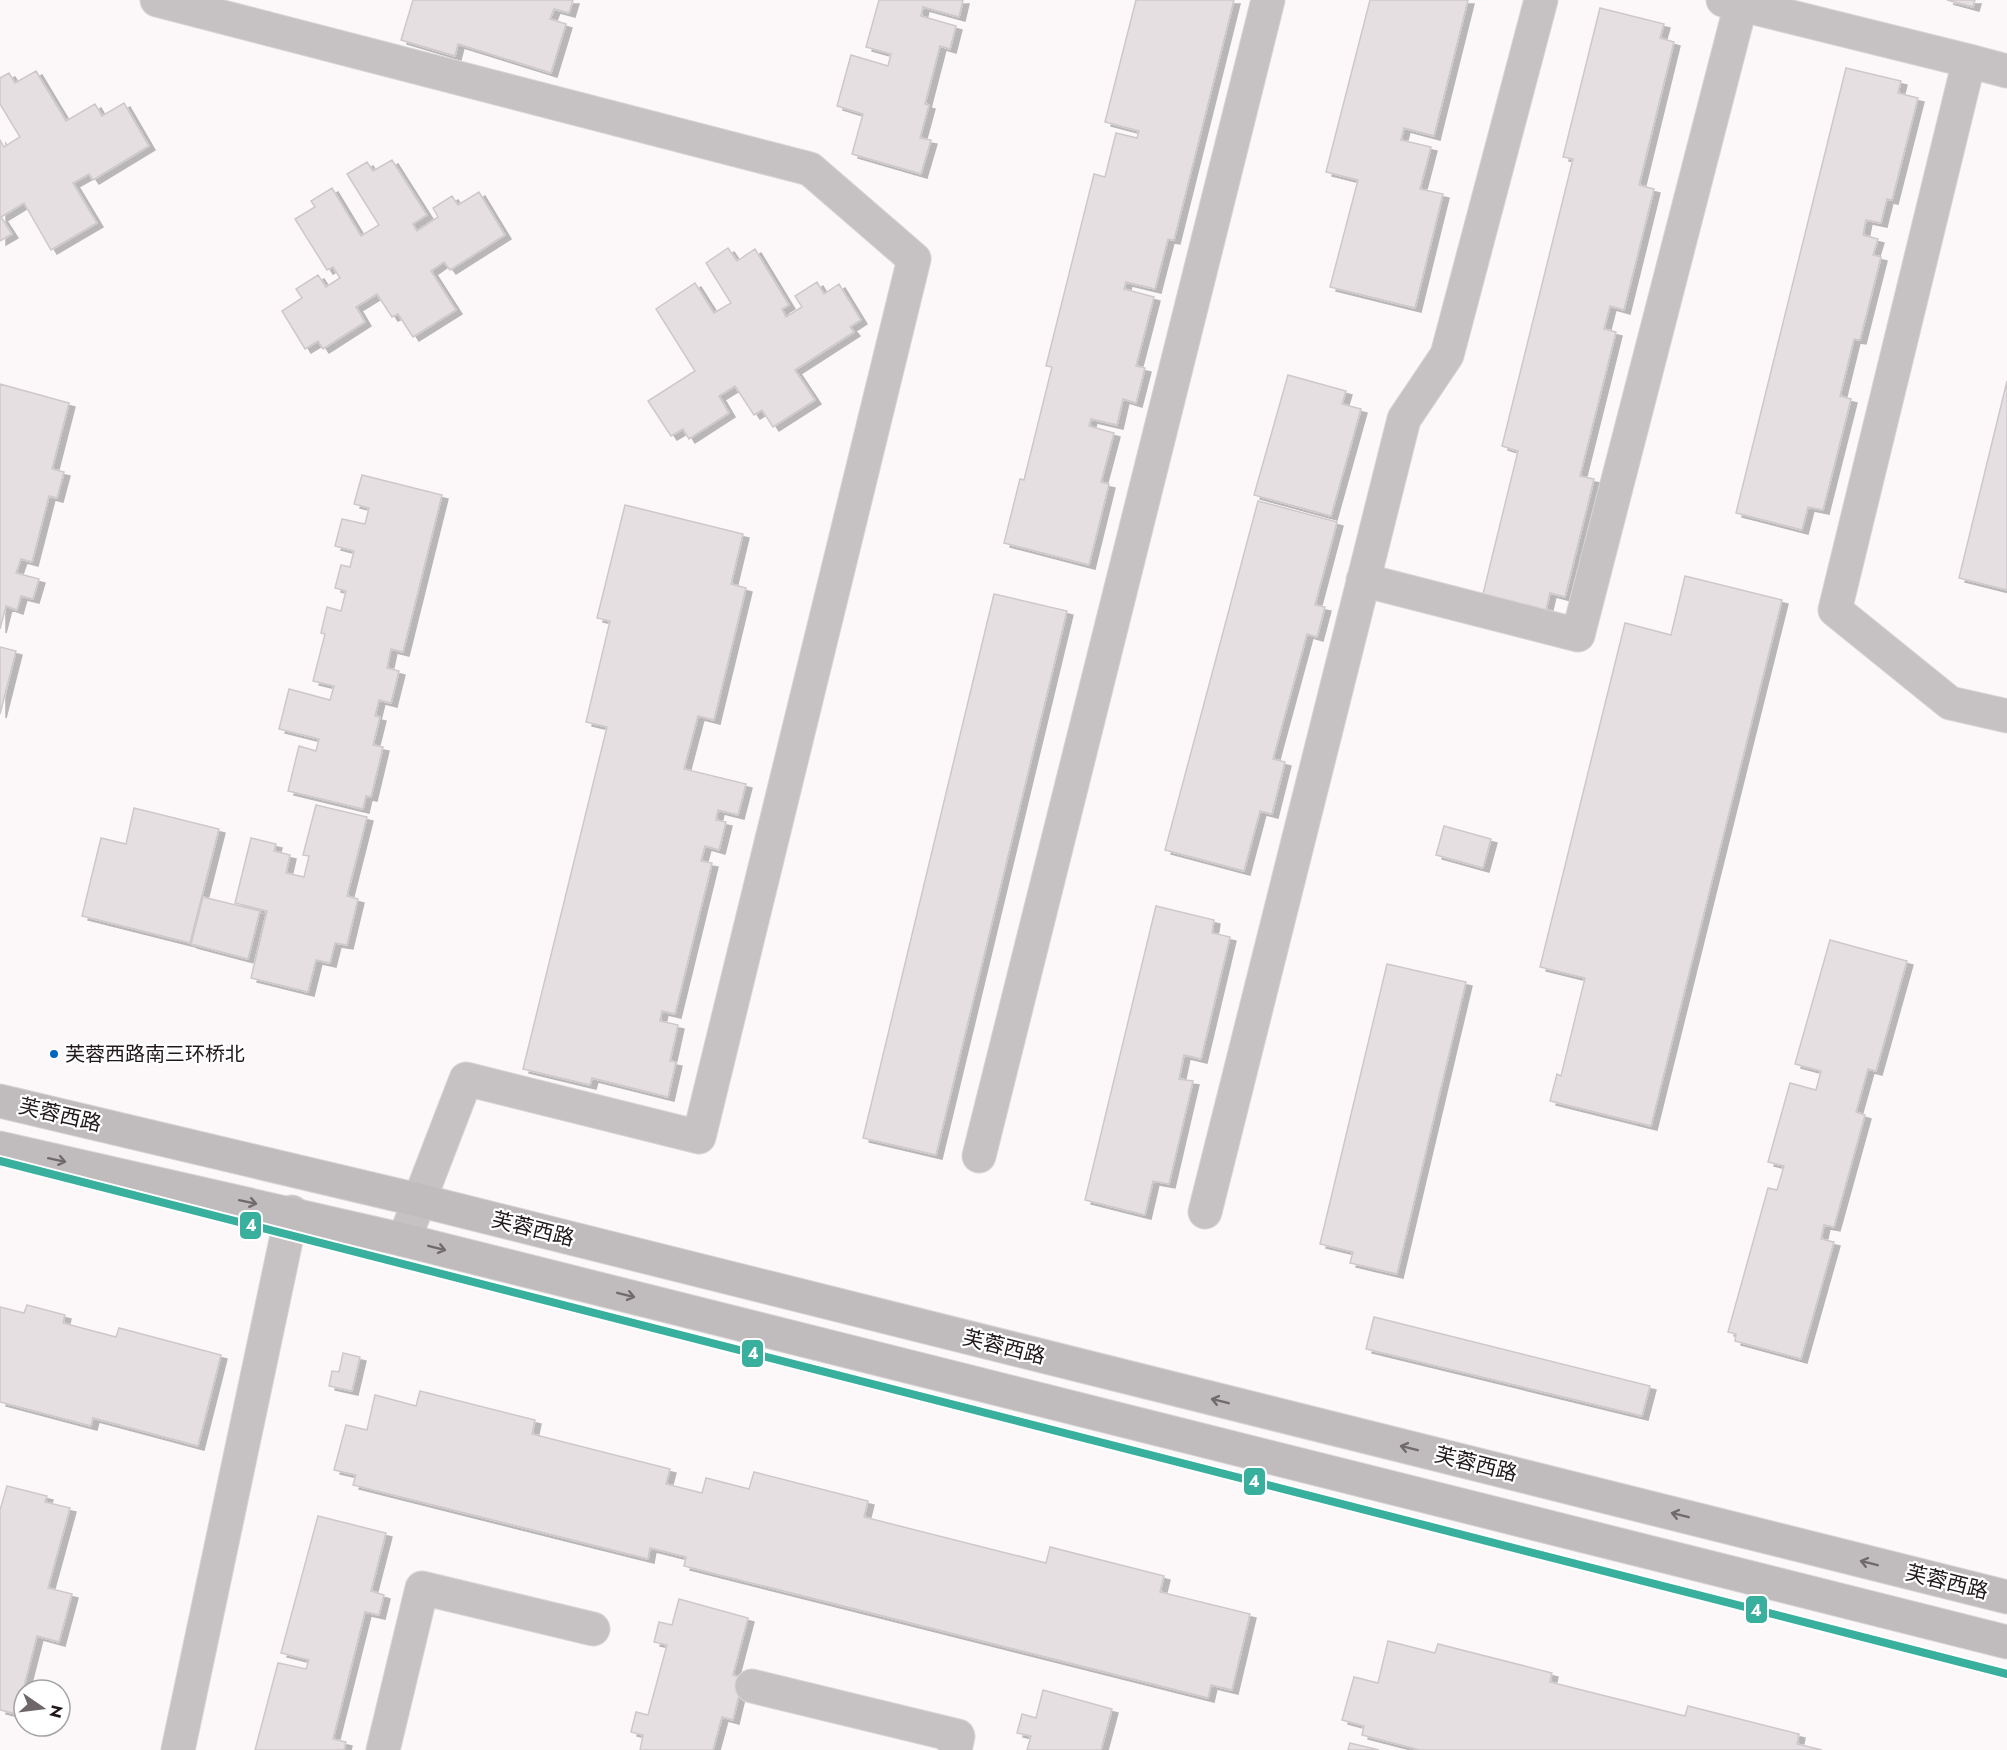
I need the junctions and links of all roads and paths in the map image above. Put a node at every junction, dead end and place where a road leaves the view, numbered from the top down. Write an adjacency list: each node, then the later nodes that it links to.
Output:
1 (157, 0): 12 (street)
2 (1268, 0): 11 (street)
3 (1540, 0): 7 (street)
4 (1736, 2): 5 (street); 7 (street)
5 (1969, 61): 6 (street); 8 (street)
6 (2007, 71)
7 (1363, 580): 14 (street)
8 (2007, 716)
9 (0, 1101): 12 (main road, 芙蓉西路)
10 (0, 1148): 13 (main road, 芙蓉西路, one-way to 13)
11 (979, 1156)
12 (417, 1200): 15 (street); 16 (main road, 芙蓉西路, one-way to 12)
13 (292, 1212): 15 (main road, 芙蓉西路); 20 (street)
14 (1205, 1212)
15 (404, 1240): 18 (main road, 芙蓉西路, one-way to 18)
16 (2007, 1597)
17 (593, 1629): 21 (street)
18 (2007, 1642)
19 (752, 1686): 22 (street)
20 (178, 1750)
21 (383, 1750)
22 (955, 1750)

